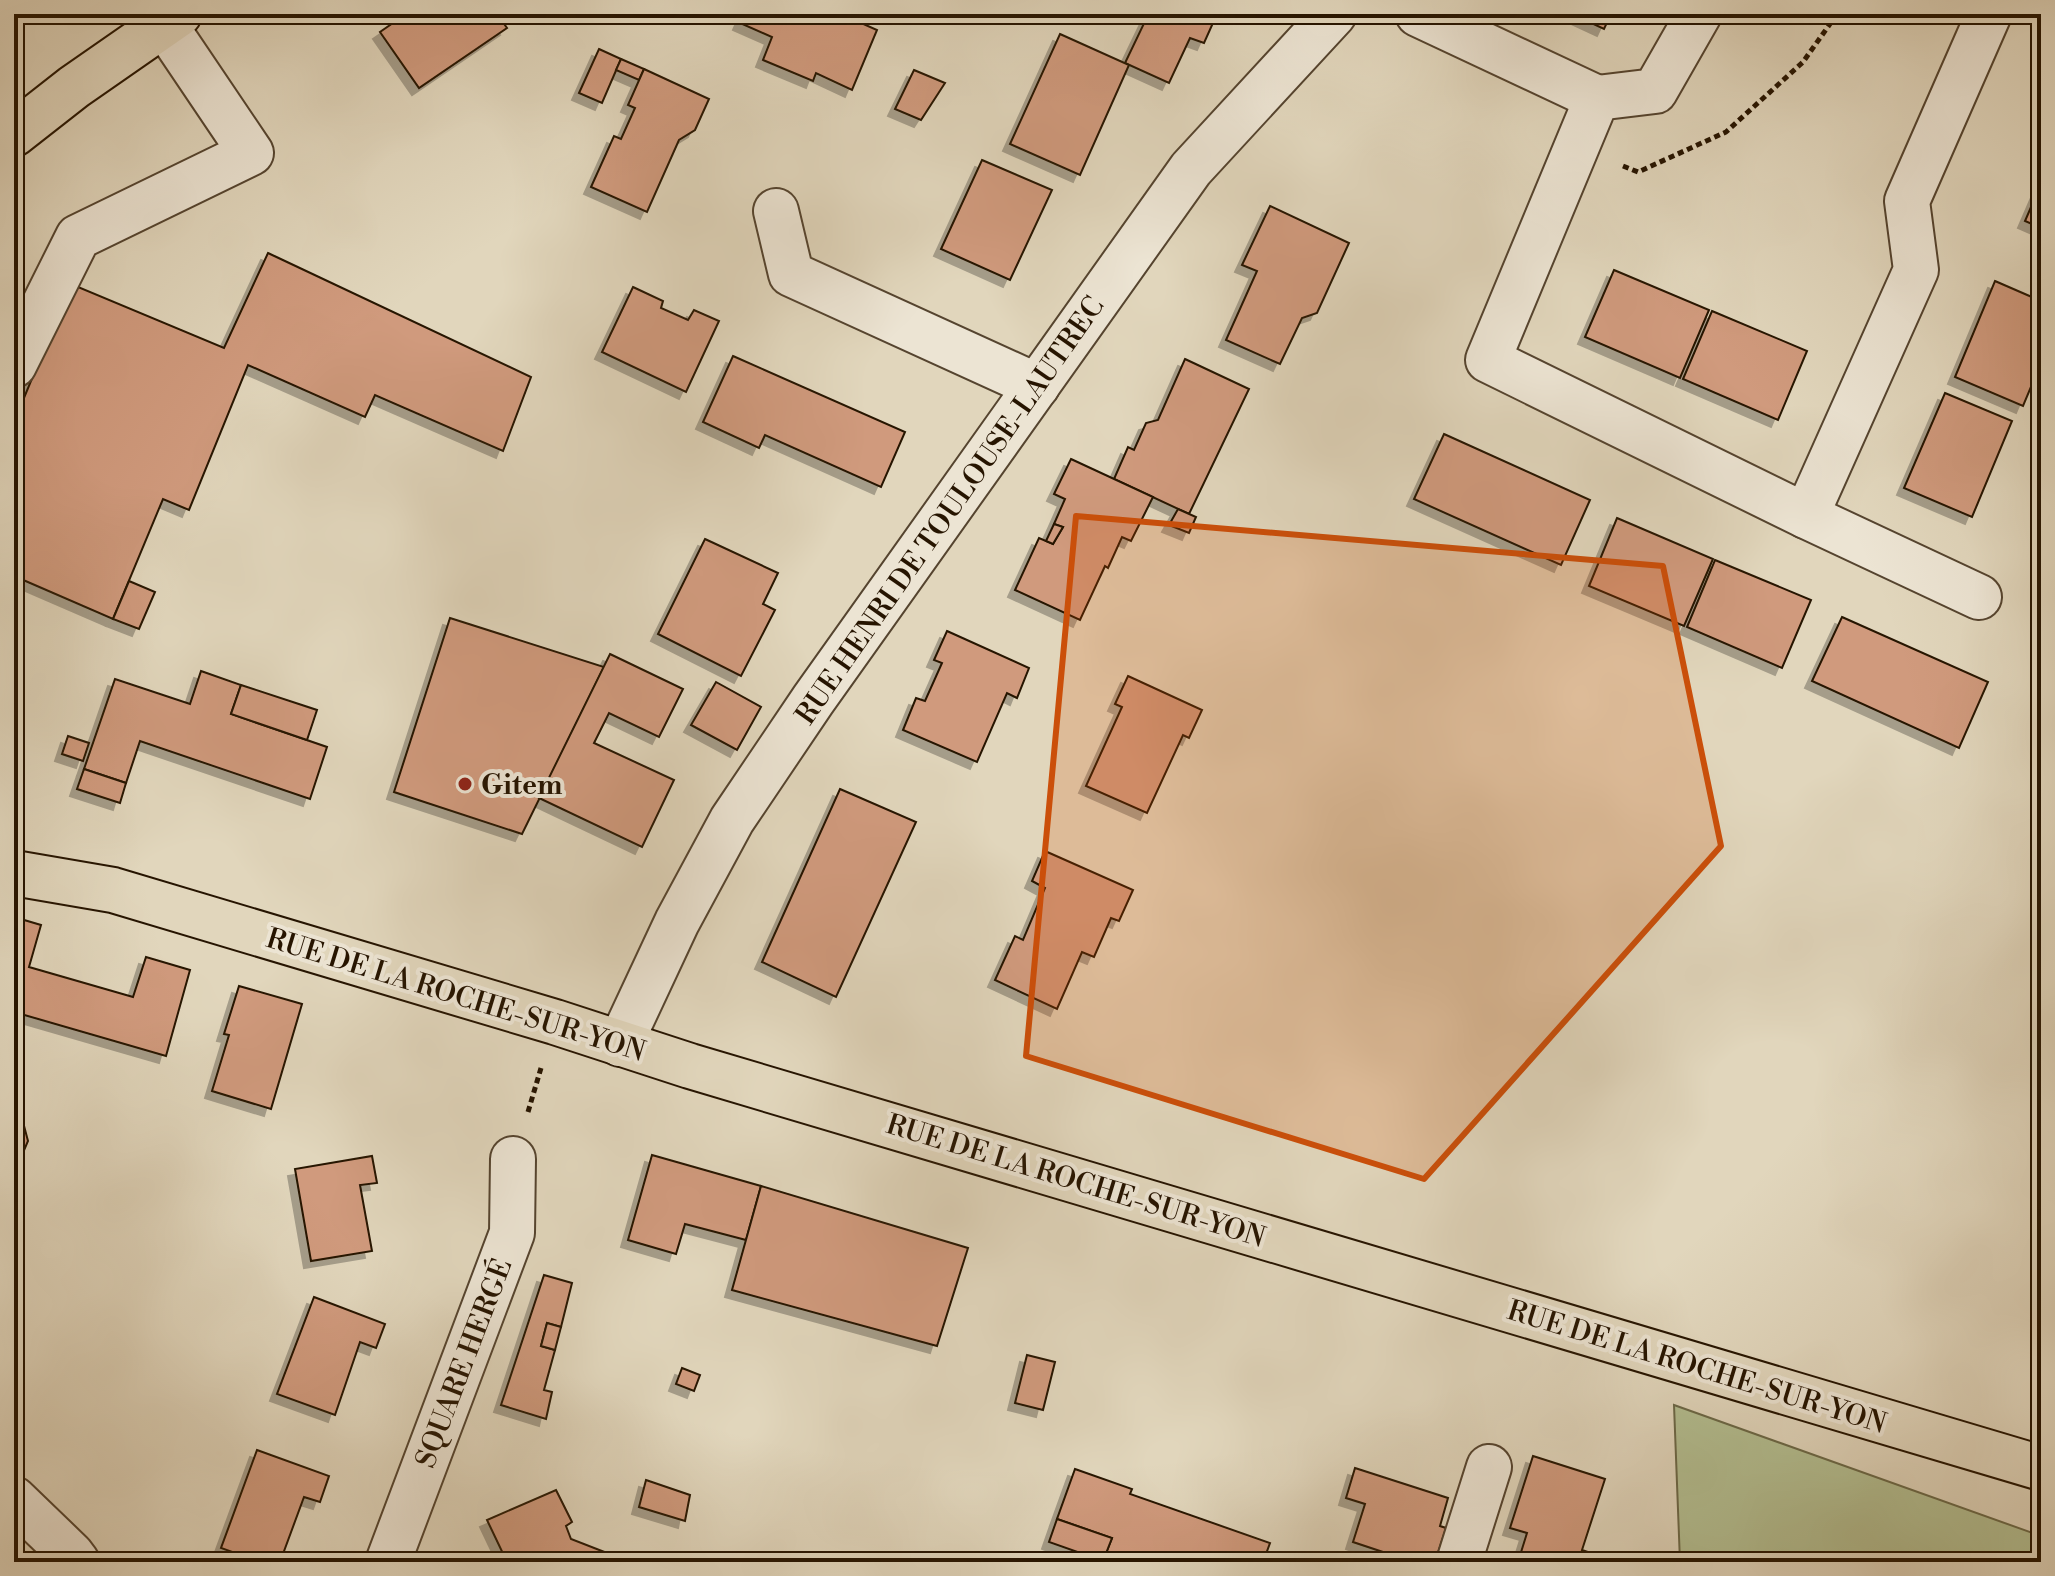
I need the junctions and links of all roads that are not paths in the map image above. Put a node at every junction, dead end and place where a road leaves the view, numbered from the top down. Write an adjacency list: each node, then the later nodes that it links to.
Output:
1 (1334, 14): 10 (street, RUE HENRI DE TOULOUSE-LAUTREC)
2 (1418, 14): 6 (street)
3 (1699, 14): 6 (street)
4 (1989, 14): 11 (street)
5 (172, 19): 7 (main road); 9 (street)
6 (1597, 98): 11 (street)
7 (14, 134)
8 (776, 211): 10 (street)
9 (14, 365)
10 (1037, 386): 16 (street, RUE HENRI DE TOULOUSE-LAUTREC)
11 (1806, 516): 12 (street)
12 (1979, 597)
13 (14, 843): 15 (main road, RUE DE LA ROCHE-SUR-YON)
14 (14, 873): 15 (main road, RUE DE LA ROCHE-SUR-YON)
15 (113, 890): 16 (main road, RUE DE LA ROCHE-SUR-YON)
16 (620, 1044): 19 (main road, RUE DE LA ROCHE-SUR-YON)
17 (513, 1159): 22 (street, SQUARE HERGÉ)
18 (1489, 1467): 23 (street)
19 (2041, 1468)
20 (14, 1499): 21 (street)
21 (77, 1562)
22 (388, 1562)
23 (1459, 1562)

